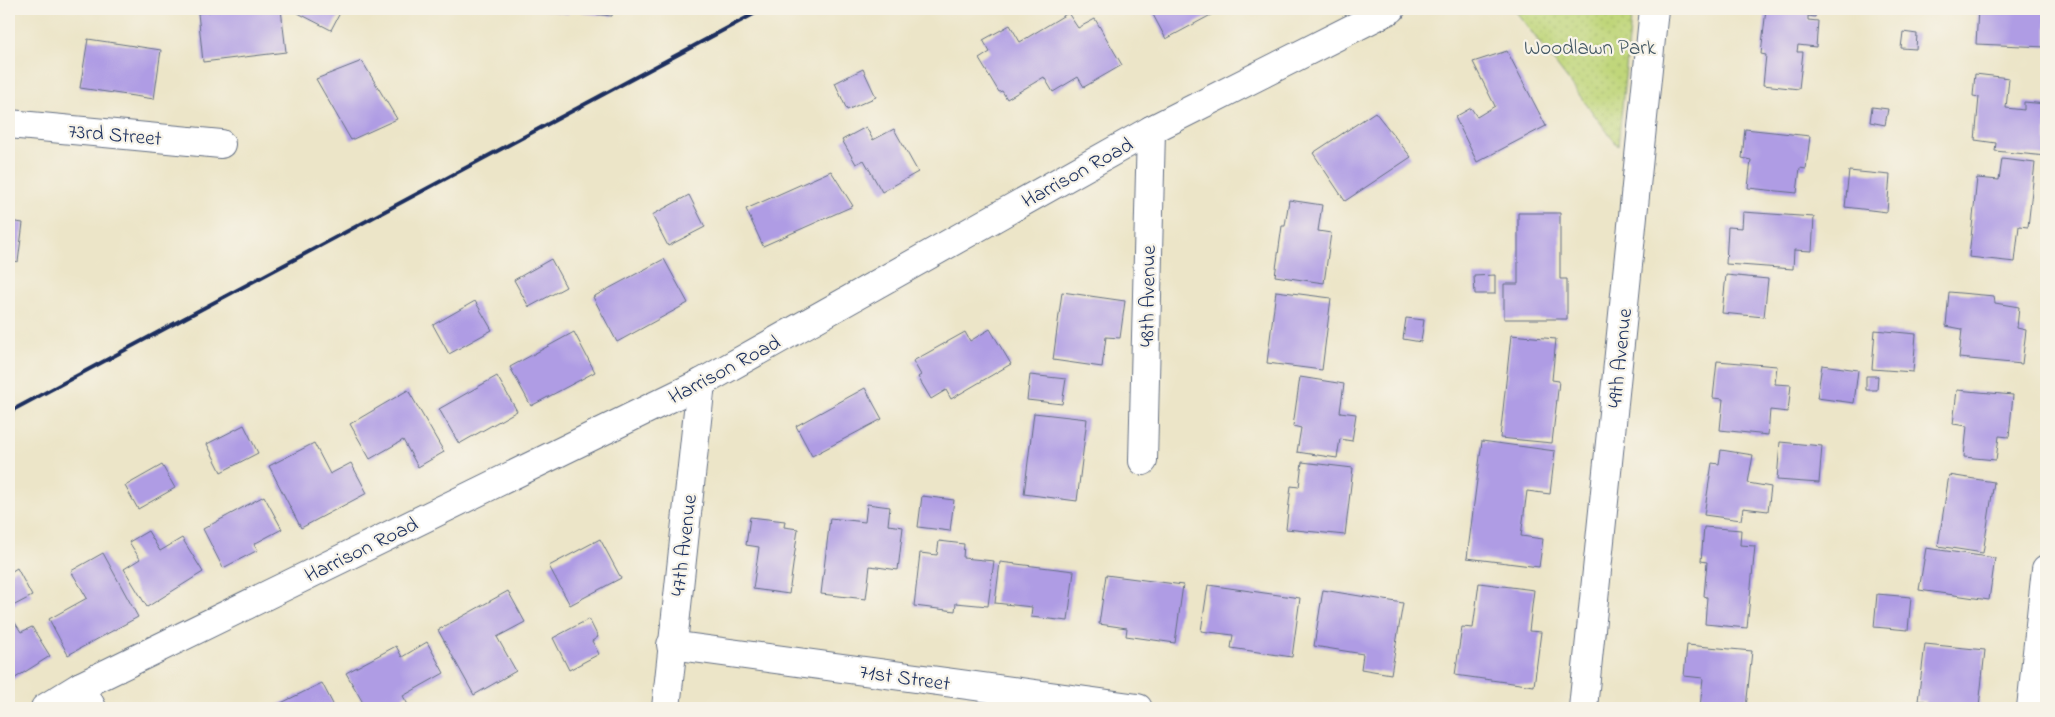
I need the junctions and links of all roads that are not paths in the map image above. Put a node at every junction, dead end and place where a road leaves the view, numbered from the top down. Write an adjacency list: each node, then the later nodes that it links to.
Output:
1 (1392, 9): 4 (street, Harrison Road)
2 (1654, 9): 14 (street, 49th Avenue)
3 (9, 124): 5 (street, 73rd Street)
4 (1151, 130): 6 (street, Harrison Road); 7 (street, 48th Avenue)
5 (221, 144)
6 (701, 383): 9 (street, 47th Avenue); 10 (street, Harrison Road)
7 (1143, 461)
8 (2046, 569): 15 (street)
9 (671, 645): 12 (street, 47th Avenue); 13 (street, 71st Street)
10 (87, 697): 11 (street, Harrison Road)
11 (45, 708)
12 (666, 708)
13 (1138, 708)
14 (1583, 708)
15 (2031, 708)

